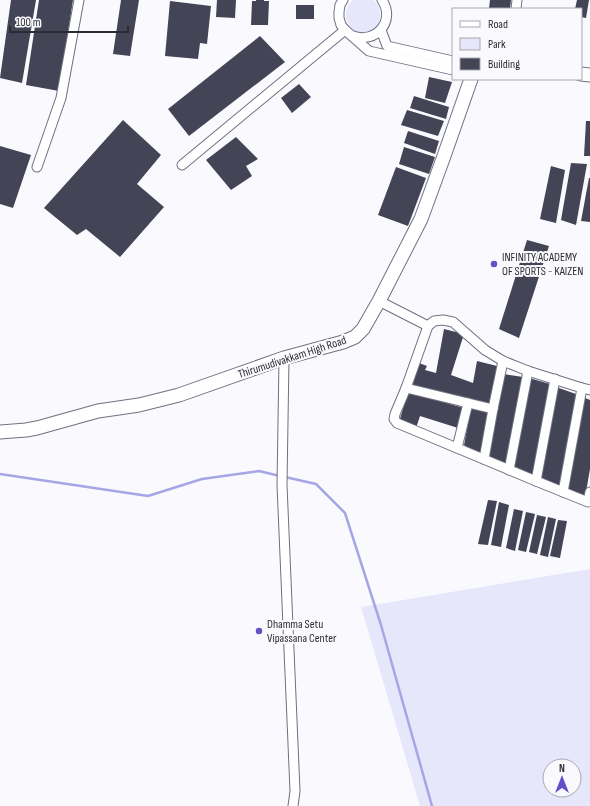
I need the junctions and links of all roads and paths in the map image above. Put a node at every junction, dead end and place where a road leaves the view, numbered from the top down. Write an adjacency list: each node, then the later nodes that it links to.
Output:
1 (79, 0): 10 (street)
2 (343, 0): 5 (street)
3 (383, 1): 4 (street)
4 (381, 30): 5 (street); 6 (street)
5 (348, 33): 7 (street); 9 (street)
6 (452, 61)
7 (452, 70)
8 (471, 80): 11 (main road, Thirumudivakkam High Road)
9 (182, 165)
10 (37, 167)
11 (379, 301): 12 (street); 13 (main road, Thirumudivakkam High Road)
12 (428, 326): 14 (street); 17 (street)
13 (284, 358): 21 (main road, Thirumudivakkam High Road); 29 (street)
14 (503, 361): 15 (street); 20 (street)
15 (528, 371): 16 (street); 24 (street)
16 (555, 379): 18 (street); 25 (street)
17 (406, 388): 19 (street); 22 (street)
18 (586, 389): 26 (street)
19 (468, 403): 20 (street); 22 (street)
20 (493, 410): 23 (street)
21 (0, 432)
22 (457, 448): 23 (street)
23 (484, 459): 24 (street)
24 (510, 470): 25 (street)
25 (536, 481): 26 (street)
26 (563, 492): 28 (street)
27 (590, 492): 28 (street)
28 (589, 502)
29 (293, 806)

